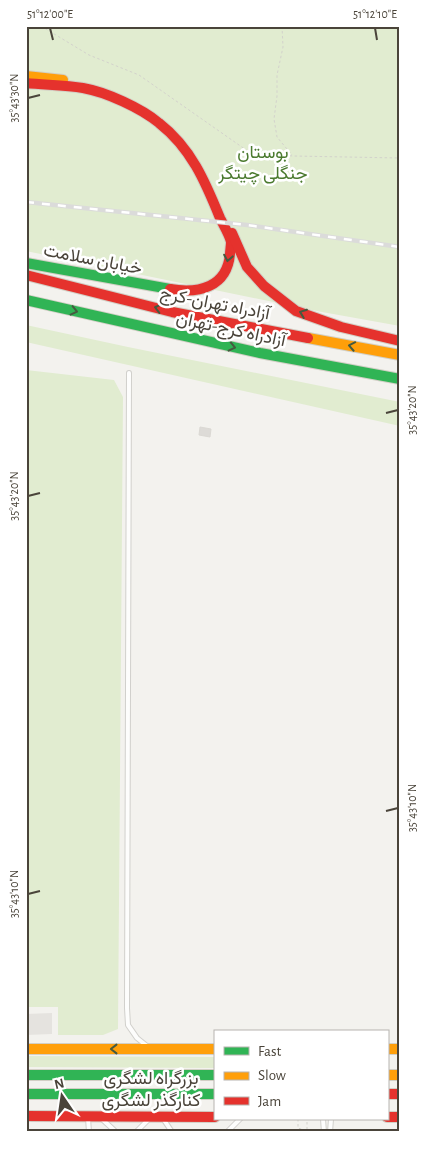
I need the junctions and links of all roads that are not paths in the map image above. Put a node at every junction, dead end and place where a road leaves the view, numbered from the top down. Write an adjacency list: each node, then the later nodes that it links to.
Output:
1 (26, 76): 6 (main road, one-way to 1)
2 (26, 83): 3 (main road, خیابان سلامت, one-way to 3)
3 (26, 262)
4 (26, 275): 7 (main road, آزادراه تهران-کرج, one-way to 4)
5 (26, 300): 9 (main road, آزادراه کرج-تهران, one-way to 9)
6 (400, 341)
7 (400, 355)
8 (129, 372): 11 (lane)
9 (400, 379)
10 (26, 1048): 11 (main road, one-way to 10)
11 (151, 1049): 12 (main road)
12 (214, 1049)
13 (26, 1075): 14 (main road, بزرگراه لشگری)
14 (214, 1075)
15 (26, 1094): 16 (main road, بزرگراه لشگری)
16 (214, 1094)
17 (26, 1116): 18 (main road, کنارگذر لشگری)
18 (94, 1116): 19 (main road, کنارگذر لشگری); 22 (lane); 23 (lane)
19 (157, 1116): 20 (main road, کنارگذر لشگری); 24 (lane); 25 (lane)
20 (214, 1117)
21 (239, 1120): 26 (lane)
22 (89, 1132)
23 (116, 1132)
24 (136, 1132)
25 (172, 1132)
26 (227, 1132)

